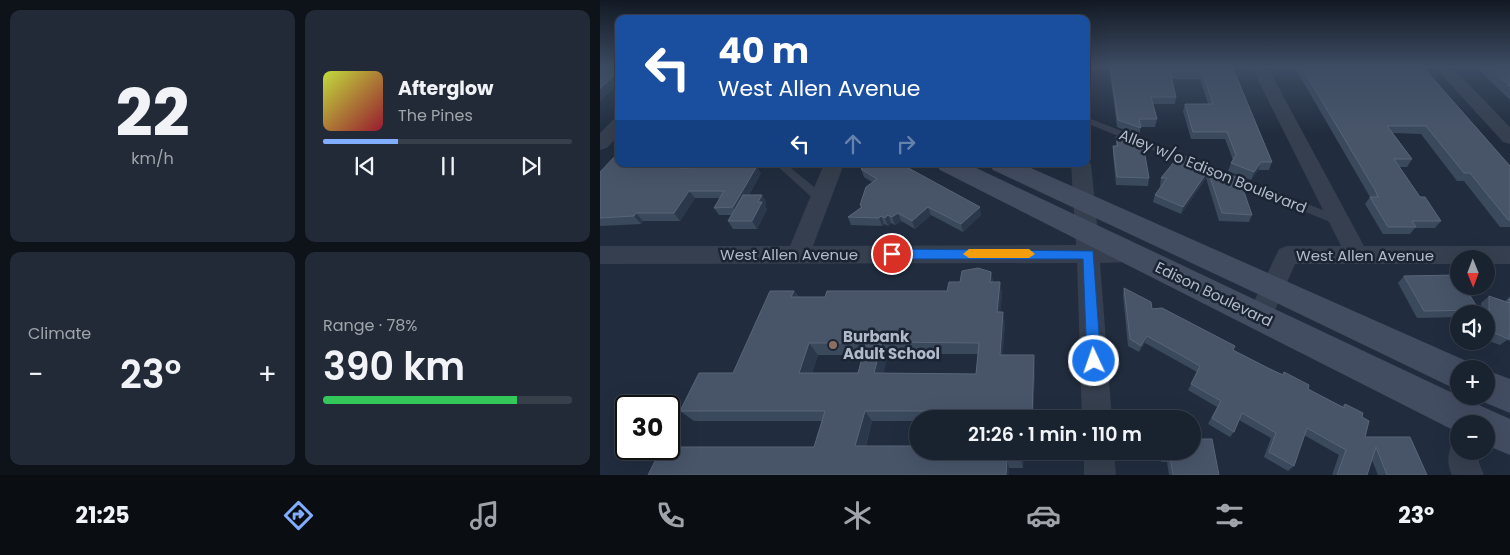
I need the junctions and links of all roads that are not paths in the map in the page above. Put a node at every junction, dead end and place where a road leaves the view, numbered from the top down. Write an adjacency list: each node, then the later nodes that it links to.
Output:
1 (1270, 88): 14 (street)
2 (1463, 88): 5 (street)
3 (1090, 122): 14 (lane, Alley w/o Edison Boulevard)
4 (615, 128): 6 (street)
5 (1510, 138)
6 (600, 144)
7 (784, 167): 12 (lane)
8 (833, 167): 12 (street)
9 (953, 167): 15 (main road, Edison Boulevard)
10 (1008, 167): 13 (main road, Edison Boulevard)
11 (1081, 167): 13 (street)
12 (821, 199): 16 (street)
13 (1083, 201): 15 (street); 20 (main road, Edison Boulevard)
14 (1339, 221): 17 (street)
15 (1087, 242): 16 (street, West Allen Avenue); 21 (main road, Edison Boulevard); 25 (street)
16 (798, 254): 18 (street, West Allen Avenue)
17 (1357, 254): 19 (street, West Allen Avenue); 20 (street, West Allen Avenue)
18 (600, 255)
19 (1510, 255)
20 (1273, 287): 21 (street, West Allen Avenue); 22 (main road, Edison Boulevard)
21 (1260, 316): 26 (main road, Edison Boulevard)
22 (1450, 370)
23 (1495, 390): 24 (main road)
24 (1510, 396)
25 (1096, 410)
26 (1467, 415)
27 (1495, 429): 28 (main road, Edison Boulevard)
28 (1510, 437)
29 (1099, 460): 31 (street)
30 (1463, 460): 32 (street)
31 (1100, 475)
32 (1468, 475)

